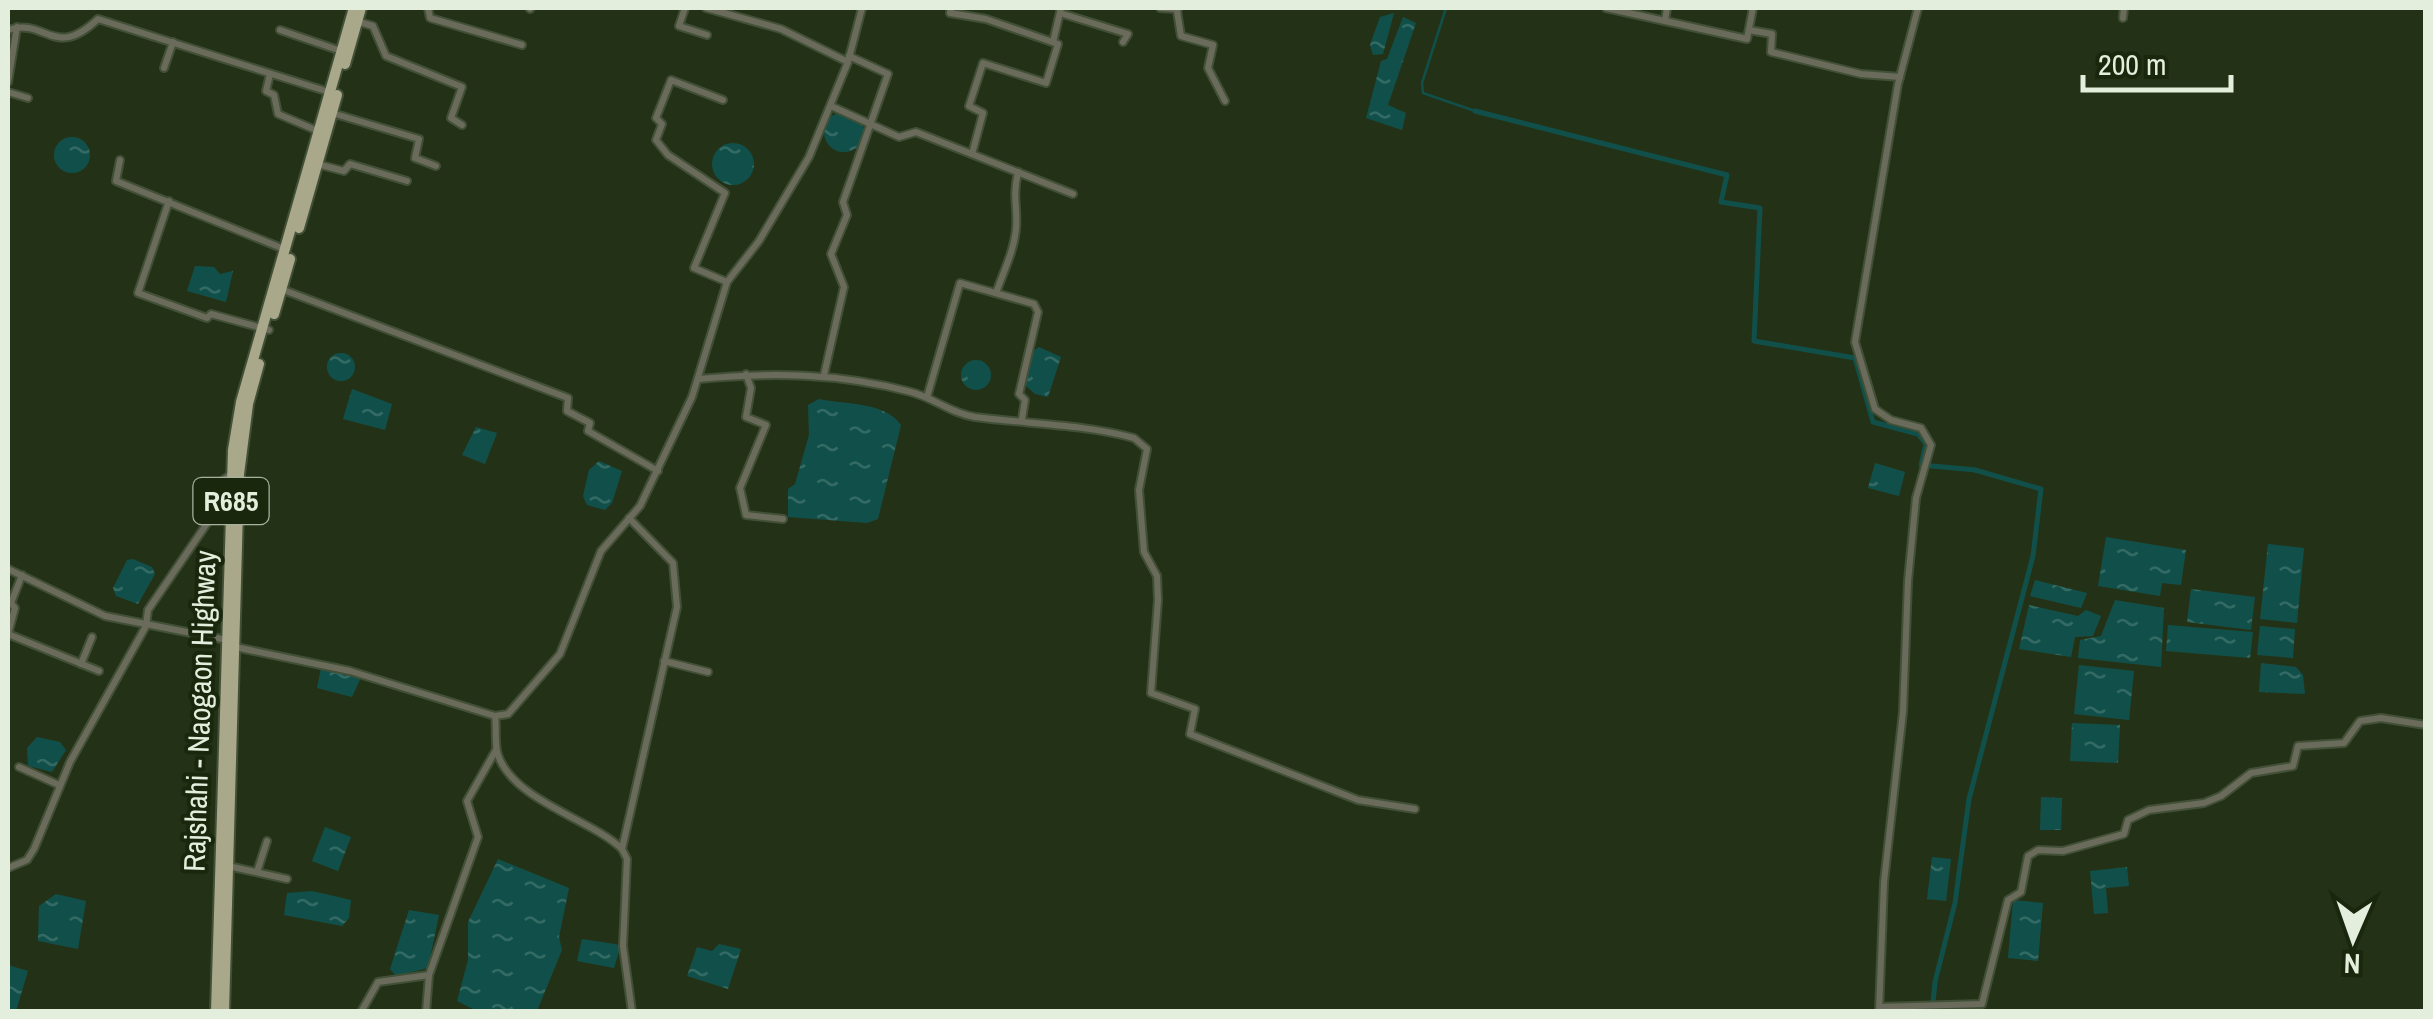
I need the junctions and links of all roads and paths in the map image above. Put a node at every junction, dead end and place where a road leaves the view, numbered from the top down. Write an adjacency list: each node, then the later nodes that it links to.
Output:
1 (428, 8): 25 (street)
2 (686, 8): 21 (street)
3 (706, 8): 27 (street)
4 (862, 8): 27 (street)
5 (951, 8): 23 (street)
6 (1160, 8): 12 (street)
7 (1606, 8): 16 (street)
8 (1667, 8): 16 (street)
9 (1753, 8): 20 (street)
10 (1918, 8): 30 (street)
11 (2124, 8): 15 (street)
12 (1178, 9): 36 (street)
13 (1060, 10): 23 (street); 24 (street)
14 (355, 14): 26 (main road, Rajshahi - Naogaon Highway / R685); 38 (main road, Rajshahi - Naogaon Highway / R685); 40 (street)
15 (2123, 18)
16 (1665, 21): 20 (street)
17 (17, 27): 18 (street); 22 (street); 31 (street)
18 (8, 30)
19 (280, 30): 26 (street)
20 (1748, 30): 30 (street)
21 (707, 35)
22 (172, 42): 28 (street); 29 (street)
23 (1054, 42): 42 (street)
24 (1124, 42)
25 (522, 44)
26 (342, 51): 33 (main road, Rajshahi - Naogaon Highway / R685)
27 (849, 59): 37 (street); 39 (street)
28 (164, 68)
29 (270, 74): 33 (street); 41 (street)
30 (1900, 77): 88 (street)
31 (8, 82)
32 (8, 92): 34 (street)
33 (330, 93): 41 (main road, Rajshahi - Naogaon Highway / R685)
34 (28, 98)
35 (723, 100): 51 (street)
36 (1225, 101)
37 (831, 106): 39 (street); 51 (street)
38 (332, 113): 44 (main road, Rajshahi - Naogaon Highway / R685); 45 (street)
39 (872, 123): 42 (street); 56 (street)
40 (462, 125)
41 (319, 131): 50 (main road, Rajshahi - Naogaon Highway / R685)
42 (972, 154): 46 (street)
43 (120, 160): 49 (street)
44 (317, 164): 47 (street); 52 (main road, Rajshahi - Naogaon Highway / R685)
45 (436, 166)
46 (1018, 172): 48 (street); 53 (street)
47 (406, 180)
48 (1073, 194)
49 (170, 201): 50 (street); 54 (street)
50 (285, 249): 54 (main road, Rajshahi - Naogaon Highway / R685)
51 (727, 282): 57 (street)
52 (282, 289): 54 (main road, Rajshahi - Naogaon Highway / R685); 60 (street)
53 (996, 293): 58 (street); 59 (street)
54 (266, 330): 61 (main road, Rajshahi - Naogaon Highway / R685); 66 (main road, Rajshahi - Naogaon Highway / R685)
55 (746, 374): 56 (street); 57 (street); 63 (street)
56 (824, 374): 58 (street)
57 (698, 379): 60 (street)
58 (927, 397): 59 (street)
59 (1022, 419): 80 (street)
60 (658, 470): 62 (street)
61 (231, 474): 66 (main road, Rajshahi - Naogaon Highway / R685); 67 (street)
62 (629, 518): 70 (street); 75 (street)
63 (784, 519)
64 (8, 569): 65 (street)
65 (22, 575): 67 (street); 71 (street)
66 (233, 589): 69 (main road, Rajshahi - Naogaon Highway / R685)
67 (146, 626): 69 (street); 79 (street)
68 (92, 637): 71 (street)
69 (232, 644): 74 (main road, Rajshahi - Naogaon Highway / R685); 75 (street)
70 (664, 660): 73 (street); 82 (street)
71 (81, 664): 72 (street)
72 (99, 671)
73 (708, 672)
74 (230, 692): 83 (main road, Rajshahi - Naogaon Highway / R685); 89 (main road, Rajshahi - Naogaon Highway / R685)
75 (496, 716): 77 (street)
76 (2426, 725): 88 (street)
77 (496, 750): 82 (street); 87 (street)
78 (18, 767): 79 (street)
79 (59, 786): 84 (street)
80 (1416, 808)
81 (267, 841): 85 (street)
82 (622, 849): 93 (street)
83 (228, 866): 85 (street); 90 (main road, Rajshahi - Naogaon Highway / R685)
84 (8, 868)
85 (257, 872): 86 (street)
86 (287, 879)
87 (429, 975): 91 (street); 92 (street)
88 (1879, 1009)
89 (216, 1012)
90 (224, 1012)
91 (361, 1012)
92 (426, 1012)
93 (632, 1012)

